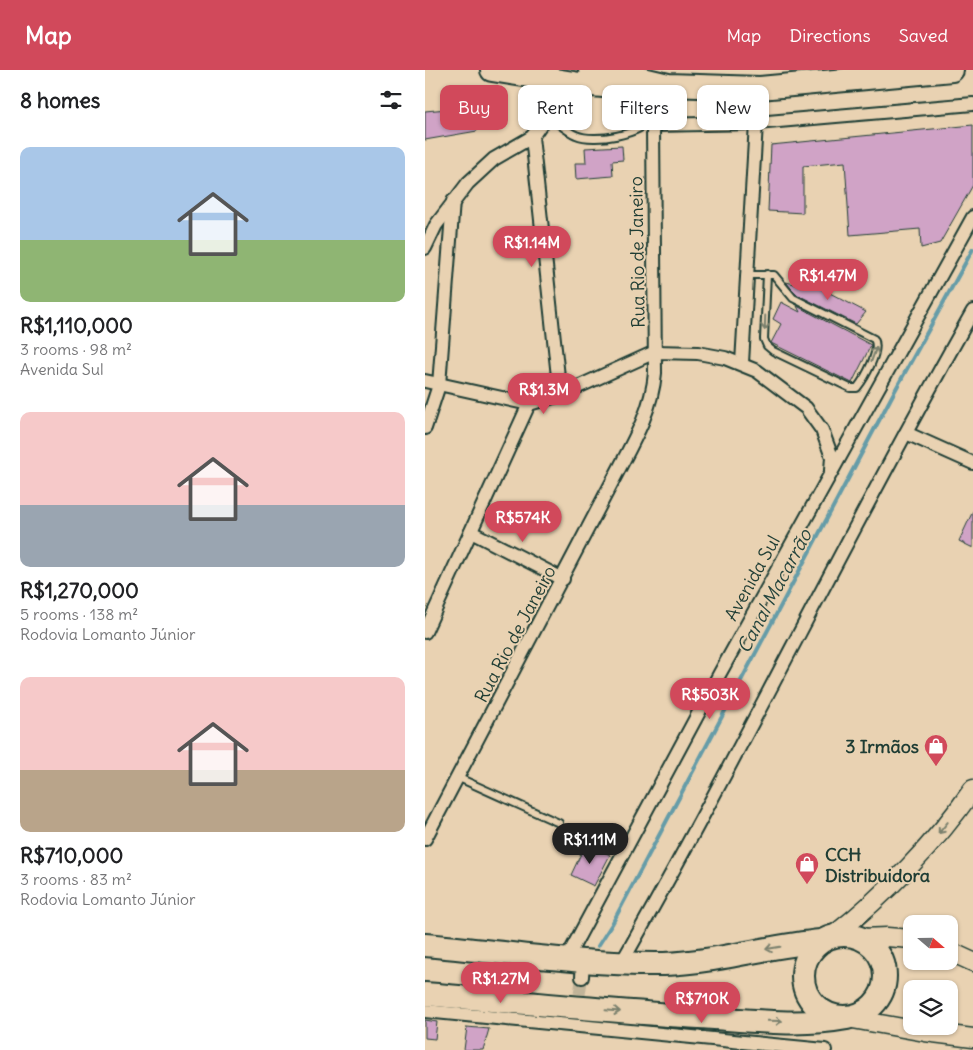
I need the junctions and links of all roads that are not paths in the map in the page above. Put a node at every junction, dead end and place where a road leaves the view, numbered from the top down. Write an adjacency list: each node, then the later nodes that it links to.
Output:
1 (492, 70): 4 (highway)
2 (590, 70): 7 (highway)
3 (952, 70): 8 (highway)
4 (570, 82): 5 (street); 6 (highway)
5 (568, 85)
6 (625, 85)
7 (656, 85)
8 (687, 87)
9 (973, 104): 10 (street)
10 (769, 122)
11 (537, 130): 16 (street)
12 (569, 130): 13 (lane)
13 (633, 130)
14 (654, 130): 23 (street, Rua Rio de Janeiro)
15 (756, 130): 21 (street)
16 (532, 137): 17 (street); 27 (street)
17 (453, 200): 19 (street); 26 (street)
18 (973, 217): 32 (street, Avenida Sul)
19 (425, 248)
20 (767, 274): 20 (lane, one-way to 20); 21 (lane)
21 (748, 275): 24 (street)
22 (973, 311): 30 (street)
23 (655, 352): 24 (street); 27 (street); 34 (street, Rua Rio de Janeiro)
24 (742, 363): 32 (street)
25 (425, 381): 26 (street)
26 (439, 385): 28 (street); 29 (street)
27 (560, 396): 28 (street)
28 (529, 404): 33 (street)
29 (425, 428)
30 (906, 433): 31 (street); 45 (street)
31 (973, 463)
32 (831, 470): 47 (street, Avenida Sul)
33 (471, 532): 34 (street); 35 (street)
34 (563, 579): 36 (street, Rua Rio de Janeiro)
35 (425, 632)
36 (459, 778): 38 (lane); 39 (street, Rua Rio de Janeiro)
37 (973, 789): 40 (main road, one-way to 40)
38 (559, 823)
39 (425, 839)
40 (828, 938): 41 (highway); 45 (highway, one-way to 45); 50 (highway)
41 (862, 938): 42 (main road); 50 (highway)
42 (903, 938)
43 (425, 945): 47 (highway)
44 (958, 955): 46 (main road)
45 (622, 962): 47 (highway)
46 (973, 962)
47 (577, 965)
48 (425, 994): 50 (highway, one-way to 50)
49 (425, 1012): 52 (street)
50 (847, 1018): 51 (main road)
51 (973, 1038)
52 (705, 1044): 53 (street)
53 (805, 1049): 54 (street)
54 (825, 1050)

